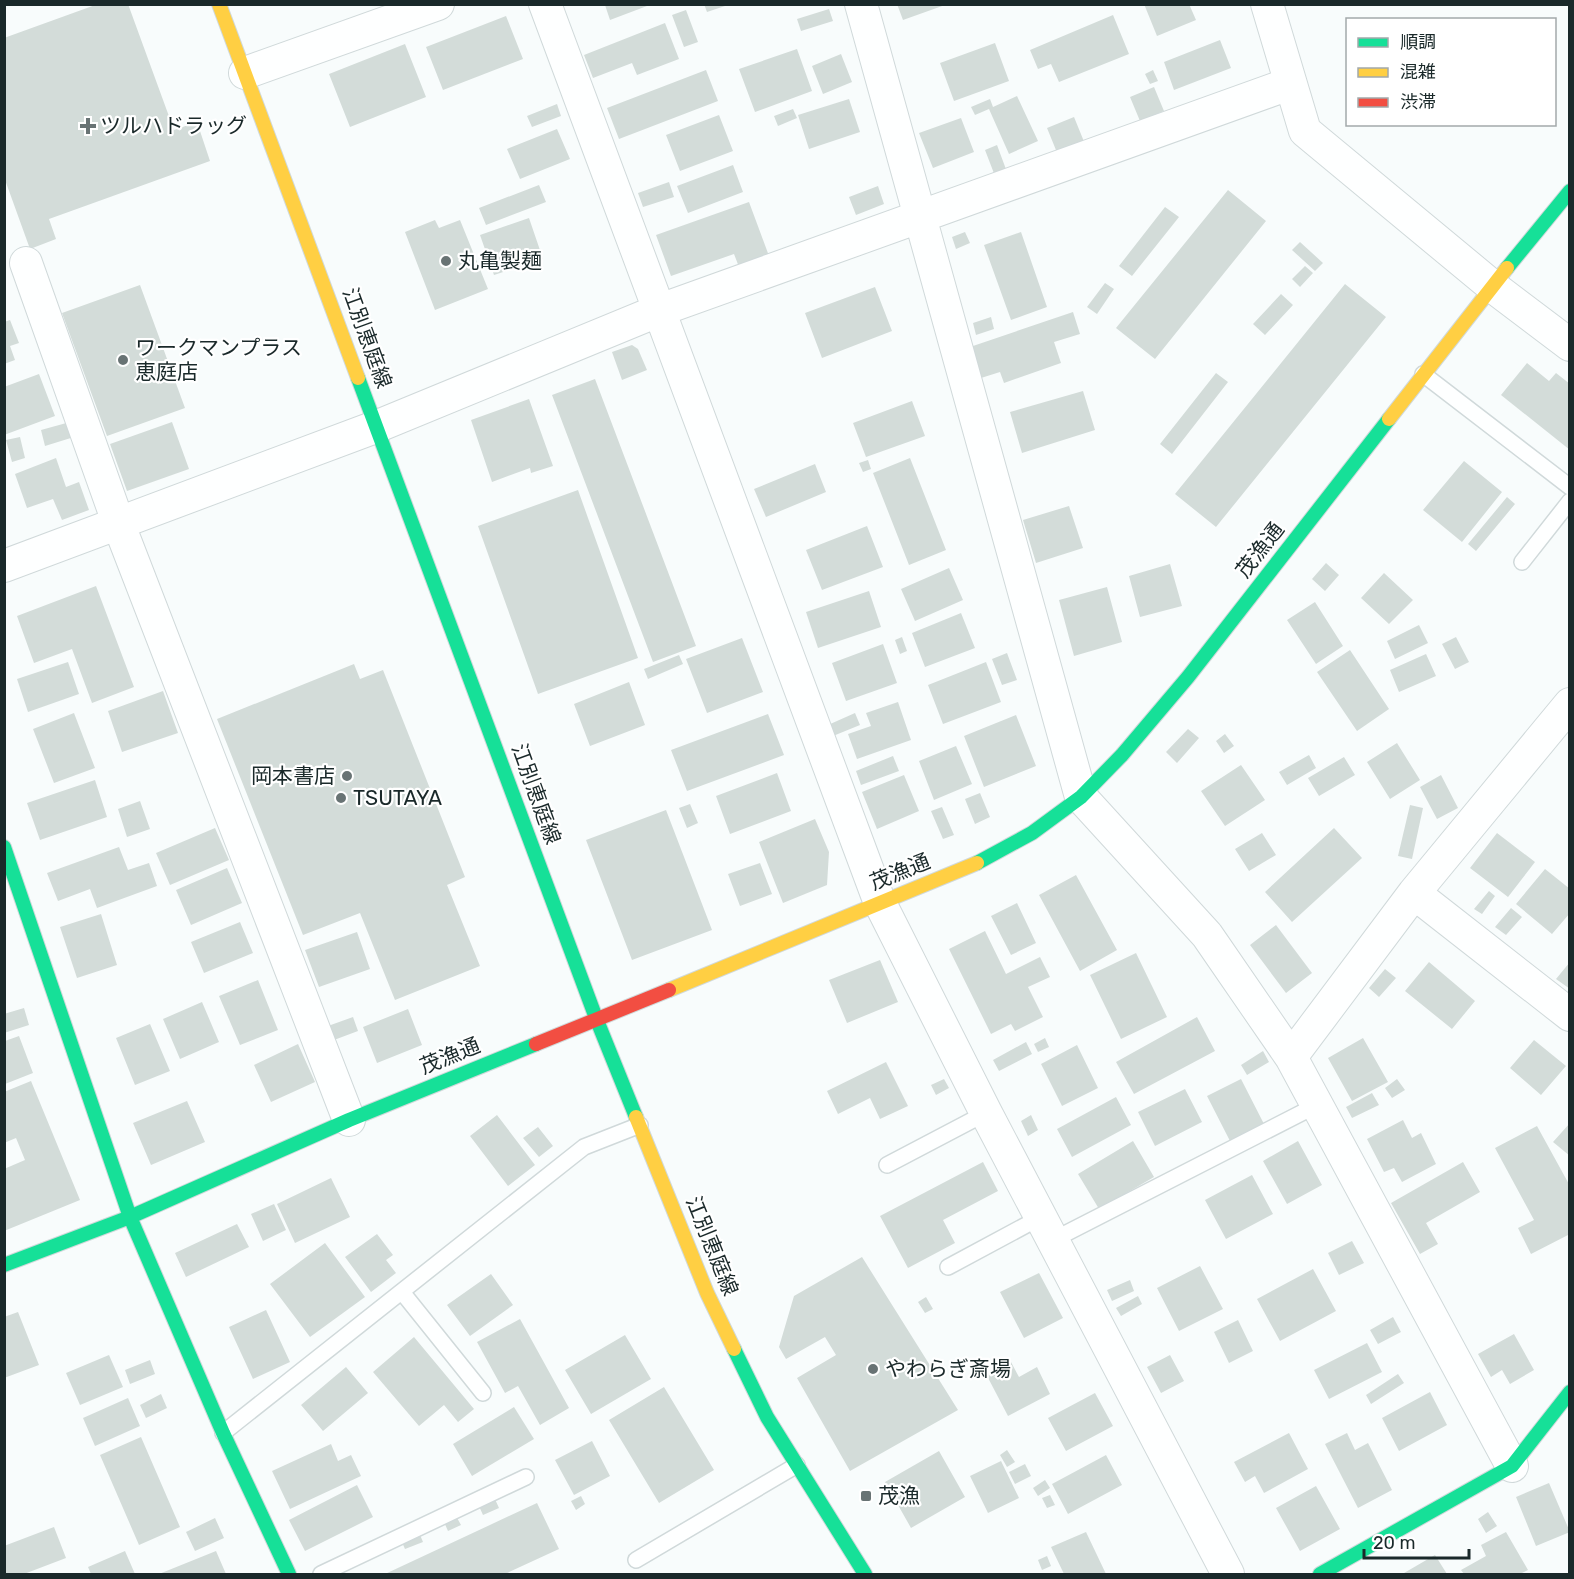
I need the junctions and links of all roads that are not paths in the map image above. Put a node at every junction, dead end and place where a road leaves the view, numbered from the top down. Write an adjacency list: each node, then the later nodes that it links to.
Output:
1 (219, 4): 6 (street, 江別恵庭線)
2 (438, 4): 6 (street)
3 (545, 4): 12 (street)
4 (861, 4): 9 (street)
5 (1267, 4): 7 (street)
6 (245, 73): 15 (street, 江別恵庭線)
7 (1289, 84): 9 (street); 11 (street)
8 (1569, 191): 11 (street, 茂漁通)
9 (920, 219): 12 (street); 22 (street)
10 (26, 263): 18 (street)
11 (1492, 286): 13 (street); 14 (street, 茂漁通)
12 (660, 310): 15 (street); 25 (street)
13 (1569, 345)
14 (1423, 375): 16 (lane); 22 (street, 茂漁通)
15 (378, 426): 18 (street); 27 (street, 江別恵庭線)
16 (1569, 487)
17 (1569, 501): 19 (lane)
18 (119, 525): 20 (street); 31 (street)
19 (1522, 562)
20 (4, 567)
21 (1569, 704): 24 (street)
22 (1081, 797): 25 (street, 茂漁通); 28 (street)
23 (4, 847): 34 (street)
24 (1414, 893): 26 (street); 28 (street)
25 (880, 903): 27 (street, 茂漁通); 30 (street)
26 (1569, 1015)
27 (596, 1018): 31 (street, 茂漁通); 32 (street, 江別恵庭線)
28 (1291, 1057): 29 (street)
29 (1317, 1105): 35 (lane); 43 (street)
30 (986, 1113): 33 (lane); 35 (street)
31 (349, 1120): 34 (street, 茂漁通)
32 (640, 1125): 38 (lane); 42 (street, 江別恵庭線)
33 (887, 1165)
34 (130, 1217): 36 (street, 茂漁通); 41 (street)
35 (1047, 1229): 37 (lane); 49 (street)
36 (4, 1265)
37 (948, 1267)
38 (402, 1292): 40 (lane); 41 (lane)
39 (1569, 1392): 43 (street)
40 (483, 1393)
41 (223, 1433): 46 (street)
42 (796, 1465): 45 (lane); 48 (street, 江別恵庭線)
43 (1512, 1466): 50 (street)
44 (526, 1477): 47 (lane)
45 (636, 1560)
46 (289, 1575)
47 (321, 1575)
48 (866, 1575)
49 (1228, 1575)
50 (1320, 1575)

